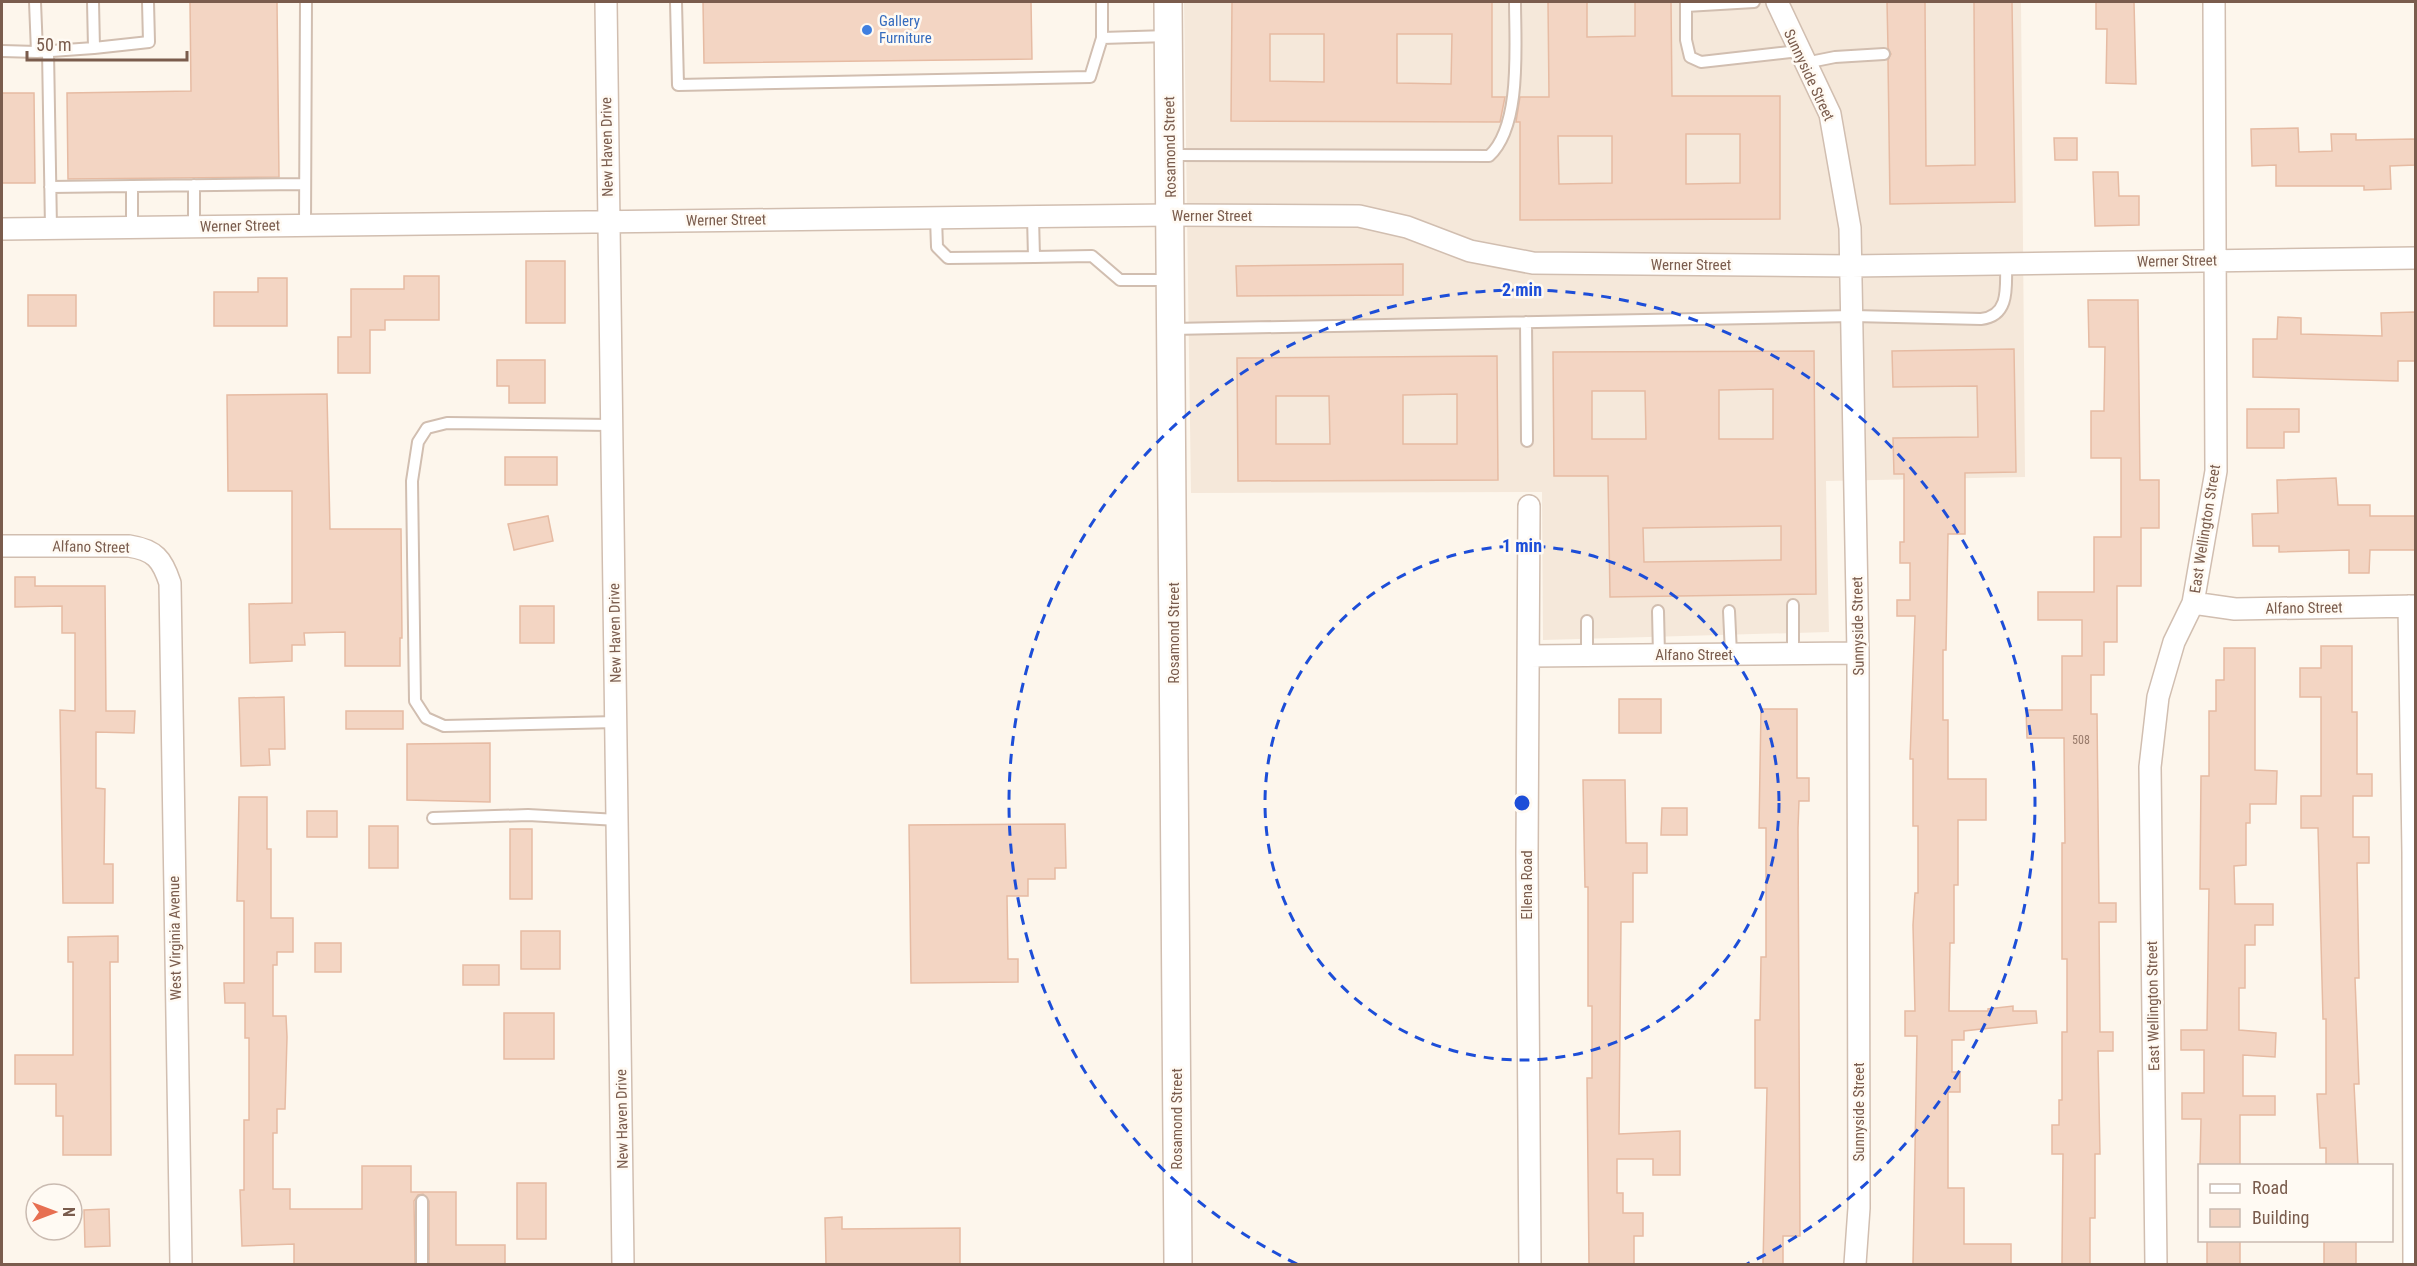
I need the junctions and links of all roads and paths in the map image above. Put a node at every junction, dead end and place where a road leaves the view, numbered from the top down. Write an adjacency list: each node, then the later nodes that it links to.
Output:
1 (35, 2): 18 (lane)
2 (93, 2): 16 (lane)
3 (148, 2): 16 (lane)
4 (306, 2): 22 (lane)
5 (606, 2): 29 (street, New Haven Drive)
6 (676, 2): 15 (lane)
7 (1102, 2): 15 (lane)
8 (1168, 2): 14 (street, Rosamond Street)
9 (1515, 2): 21 (lane)
10 (1754, 2): 13 (lane)
11 (1777, 2): 20 (street, Sunnyside Street)
12 (2214, 2): 37 (street, East Wellington Street)
13 (1686, 4): 20 (lane)
14 (1168, 36): 15 (lane); 21 (street, Rosamond Street)
15 (1102, 38)
16 (94, 48): 18 (lane)
17 (2, 51): 18 (lane)
18 (43, 51): 25 (lane)
19 (1884, 54): 20 (lane)
20 (1802, 57): 39 (street, Sunnyside Street)
21 (1170, 155): 26 (street, Rosamond Street)
22 (305, 184): 23 (lane); 30 (lane)
23 (194, 185): 24 (lane); 31 (lane)
24 (132, 186): 25 (lane); 32 (lane)
25 (50, 187): 33 (lane)
26 (1171, 215): 27 (street, Werner Street); 39 (street, Werner Street); 40 (street, Rosamond Street)
27 (1033, 217): 28 (street, Werner Street); 35 (lane)
28 (936, 218): 29 (street, Werner Street); 35 (lane)
29 (608, 222): 30 (street, Werner Street); 44 (street, New Haven Drive)
30 (305, 225): 31 (street, Werner Street)
31 (194, 226): 32 (street, Werner Street)
32 (132, 227): 33 (street, Werner Street)
33 (51, 228): 34 (street, Werner Street)
34 (2, 229)
35 (1034, 257): 40 (lane)
36 (2415, 258): 37 (street, Werner Street)
37 (2217, 260): 38 (street, Werner Street); 48 (street, East Wellington Street)
38 (2006, 263): 39 (street, Werner Street); 41 (lane)
39 (1851, 266): 41 (street, Sunnyside Street)
40 (1171, 280): 43 (street, Rosamond Street)
41 (1853, 316): 42 (lane); 55 (street, Sunnyside Street)
42 (1526, 322): 43 (lane); 45 (lane)
43 (1172, 328): 70 (street, Rosamond Street)
44 (612, 425): 61 (street, New Haven Drive); 61 (lane)
45 (1527, 441)
46 (1529, 506): 59 (street, Ellena Road)
47 (2, 546): 51 (street, Alfano Street)
48 (2193, 603): 50 (street, Alfano Street); 73 (street, East Wellington Street)
49 (1793, 605): 57 (lane)
50 (2412, 606): 64 (street)
51 (170, 611): 67 (street, West Virginia Avenue)
52 (1658, 611): 58 (lane)
53 (1729, 611): 56 (lane)
54 (1587, 621): 60 (lane)
55 (1858, 653): 57 (street, Alfano Street); 72 (street, Sunnyside Street)
56 (1731, 654): 57 (street, Alfano Street); 58 (street, Alfano Street)
57 (1793, 654)
58 (1659, 655): 60 (street, Alfano Street)
59 (1529, 656): 60 (street, Alfano Street); 71 (street, Ellena Road)
60 (1587, 656)
61 (617, 722): 63 (street, New Haven Drive)
62 (434, 818): 63 (lane)
63 (618, 820): 69 (street, New Haven Drive)
64 (2414, 852): 65 (street)
65 (2414, 1106): 74 (street)
66 (422, 1200): 68 (lane)
67 (181, 1264)
68 (422, 1264)
69 (623, 1264)
70 (1178, 1264)
71 (1530, 1264)
72 (1855, 1264)
73 (2156, 1264)
74 (2414, 1264)

